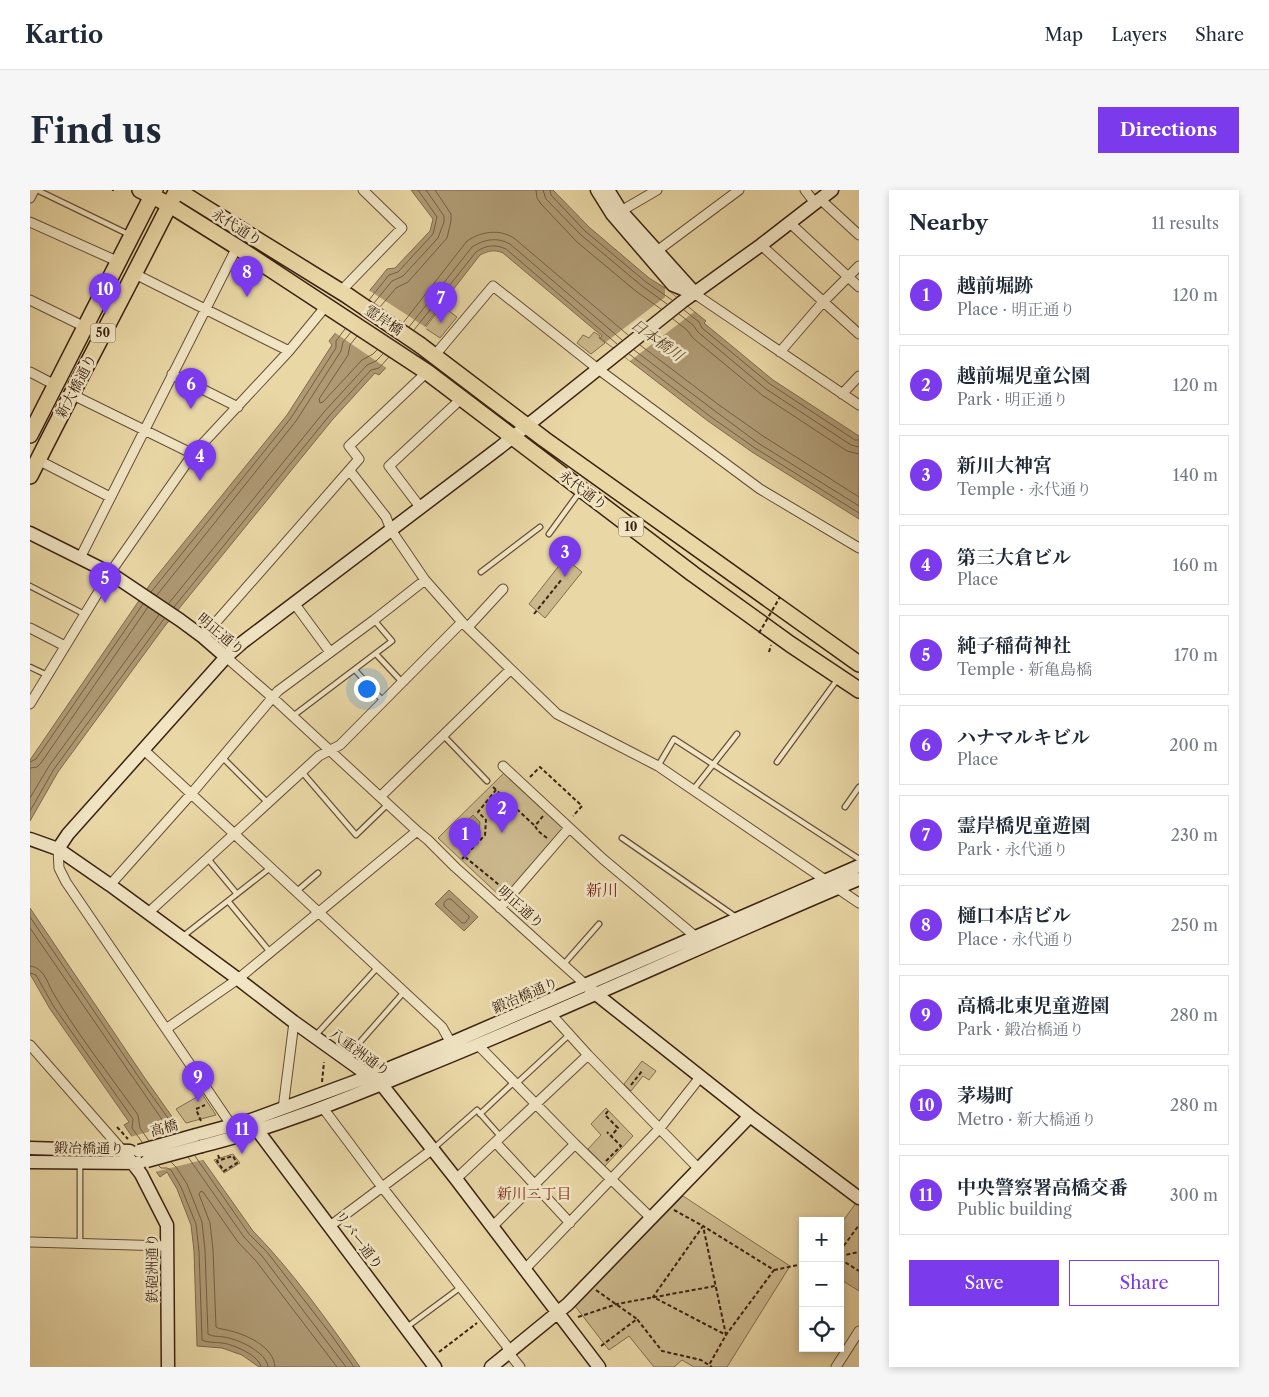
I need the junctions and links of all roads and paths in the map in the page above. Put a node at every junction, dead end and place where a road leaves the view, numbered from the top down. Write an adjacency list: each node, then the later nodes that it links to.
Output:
1 (36, 190): 11 (street); 18 (lane)
2 (177, 190): 13 (main road, 新大橋通り / 50); 27 (main road, 永代通り / 10)
3 (363, 190): 27 (street)
4 (597, 190): 28 (street)
5 (608, 190): 14 (street)
6 (657, 190): 14 (street)
7 (739, 190): 21 (street)
8 (805, 190): 12 (street)
9 (832, 190): 12 (street)
10 (149, 192): 13 (main road, 永代通り / 10); 18 (main road, 新大橋通り / 50)
11 (30, 198)
12 (817, 201): 16 (street); 17 (street)
13 (170, 205): 20 (main road, 永代通り / 10); 24 (main road, 新大橋通り / 50)
14 (621, 211): 21 (street)
15 (30, 222): 22 (street)
16 (790, 222): 19 (street); 25 (street)
17 (859, 235)
18 (132, 236): 22 (main road, 新大橋通り / 50)
19 (761, 245): 28 (street); 30 (street)
20 (237, 247): 31 (street); 32 (main road, 永代通り / 10)
21 (657, 251): 28 (street)
22 (119, 262): 33 (main road, 新大橋通り / 50)
23 (859, 266): 25 (street)
24 (135, 274): 31 (street); 46 (main road, 新大橋通り / 50)
25 (848, 278): 26 (street); 30 (street)
26 (859, 287)
27 (344, 294): 35 (main road, 霊岸橋 / 10, bridge)
28 (695, 294): 37 (street); 40 (street)
29 (30, 300): 33 (street)
30 (823, 302): 34 (street); 37 (street)
31 (205, 309): 36 (street); 43 (street)
32 (331, 309): 36 (street); 39 (main road, 霊岸橋 / 10)
33 (85, 328): 45 (main road, 新大橋通り / 50)
34 (859, 334)
35 (420, 344): 38 (main road, 永代通り / 10)
36 (289, 351): 50 (street)
37 (780, 352): 47 (street)
38 (435, 355): 40 (street); 51 (main road, 永代通り / 10)
39 (406, 359): 42 (main road, 永代通り / 10)
40 (598, 369): 51 (street); 66 (street)
41 (30, 372): 45 (street)
42 (427, 372): 48 (main road, 永代通り / 10); 57 (street)
43 (172, 374): 50 (street); 52 (street)
44 (859, 376): 47 (street)
45 (55, 385): 53 (main road, 新大橋通り / 50)
46 (71, 394): 52 (street); 56 (main road, 新大橋通り / 50)
47 (842, 394): 49 (street)
48 (462, 398): 54 (main road, 永代通り / 10); 61 (street)
49 (859, 405)
50 (238, 406): 55 (street)
51 (527, 426): 54 (street); 87 (main road, 永代通り / 10)
52 (144, 430): 55 (street); 60 (street)
53 (30, 435)
54 (513, 438): 59 (main road, 永代通り / 10); 61 (street)
55 (193, 454): 69 (street)
56 (38, 460): 58 (main road, 新大橋通り / 50); 60 (street)
57 (350, 470): 63 (street); 82 (street)
58 (30, 476)
59 (582, 489): 65 (lane); 92 (main road, 永代通り / 10)
60 (110, 497): 67 (street)
61 (420, 507): 63 (street)
62 (540, 527): 68 (lane)
63 (391, 530): 70 (street); 75 (street)
64 (30, 533): 67 (street, 明正通り)
65 (549, 534)
66 (859, 548)
67 (80, 558): 69 (street, 明正通り)
68 (481, 572)
69 (110, 573): 76 (street); 82 (street, 明正通り)
70 (425, 580): 78 (street); 79 (street)
71 (562, 580): 77 (path)
72 (30, 586): 76 (lane)
73 (503, 589): 79 (street)
74 (780, 597): 81 (path, bridge)
75 (294, 603): 84 (street); 86 (street)
76 (85, 614): 83 (street)
77 (534, 614)
78 (374, 620): 84 (street); 85 (lane)
79 (465, 624): 90 (street); 93 (street)
80 (30, 628): 83 (street)
81 (759, 633)
82 (203, 637): 86 (street, 明正通り)
83 (65, 646): 91 (street)
84 (330, 652): 95 (street)
85 (376, 654): 89 (lane); 93 (lane)
86 (226, 657): 95 (street, 明正通り); 101 (street)
87 (859, 664)
88 (30, 667): 91 (lane)
89 (355, 670): 96 (lane); 98 (lane)
90 (510, 670): 100 (street); 107 (street)
91 (47, 675): 97 (street)
92 (838, 676): 94 (main road, 永代通り / 10); 104 (lane)
93 (402, 682): 96 (street)
94 (859, 690)
95 (272, 697): 98 (street, 明正通り); 103 (street)
96 (383, 701): 102 (street)
97 (30, 704)
98 (292, 716): 102 (street, 明正通り)
99 (737, 734): 105 (lane)
100 (443, 735): 109 (lane); 115 (street)
101 (144, 750): 114 (street); 127 (street)
102 (330, 750): 108 (street); 115 (street, 明正通り)
103 (222, 757): 114 (street); 116 (lane)
104 (777, 762)
105 (713, 763): 107 (lane); 113 (lane); 130 (lane)
106 (503, 766): 110 (street)
107 (658, 766): 113 (street)
108 (302, 772): 116 (street); 117 (lane)
109 (487, 781): 112 (path)
110 (523, 784): 119 (street); 121 (path)
111 (859, 787): 118 (lane)
112 (496, 790): 120 (path); 128 (path)
113 (693, 790): 135 (street)
114 (192, 794): 123 (street); 138 (street)
115 (381, 796): 117 (street, 明正通り)
116 (268, 803): 123 (street)
117 (388, 804): 122 (street, 明正通り)
118 (845, 807)
119 (549, 810): 120 (path); 121 (street)
120 (535, 826): 126 (path)
121 (567, 826): 126 (street); 149 (street)
122 (417, 831): 133 (street, 明正通り); 145 (street)
123 (235, 834): 129 (street); 132 (street)
124 (622, 838): 147 (lane)
125 (30, 839): 127 (street, 八重洲通り)
126 (555, 844): 144 (street)
127 (58, 849): 138 (street, 八重洲通り); 160 (street)
128 (465, 856): 133 (path); 137 (path)
129 (208, 858): 141 (lane); 146 (street)
130 (859, 859)
131 (859, 866): 135 (street, 鍛冶橋通り)
132 (271, 867): 140 (street); 141 (lane)
133 (455, 867): 144 (street, 明正通り)
134 (318, 873): 140 (lane)
135 (825, 880): 139 (street); 147 (street, 鍛冶橋通り)
136 (859, 880): 139 (street, 鍛冶橋通り)
137 (509, 881)
138 (110, 885): 146 (street, 八重洲通り)
139 (837, 888): 143 (street); 157 (street, 鍛冶橋通り)
140 (297, 891): 145 (street)
141 (237, 894): 142 (lane)
142 (228, 901): 150 (lane); 151 (lane)
143 (859, 903)
144 (500, 908): 152 (street, 明正通り)
145 (320, 912): 151 (street); 153 (street)
146 (148, 913): 150 (street, 八重洲通り)
147 (738, 919): 149 (street, 鍛冶橋通り)
148 (599, 924): 152 (lane)
149 (696, 937): 155 (street, 鍛冶橋通り)
150 (182, 938): 154 (street, 八重洲通り)
151 (270, 952): 154 (street)
152 (563, 965): 155 (street, 明正通り)
153 (378, 967): 156 (street); 162 (lane)
154 (238, 979): 159 (street, 八重洲通り); 160 (street)
155 (586, 985): 157 (street, 明正通り); 163 (street, 鍛冶橋通り)
156 (405, 992): 163 (street); 167 (lane)
157 (596, 994): 158 (street, 鍛冶橋通り); 171 (street, 明正通り)
158 (551, 1014): 161 (street); 165 (street, 鍛冶橋通り)
159 (294, 1022): 162 (street, 八重洲通り); 177 (street)
160 (166, 1029): 183 (street)
161 (570, 1034): 166 (street); 172 (lane)
162 (315, 1037): 167 (street, 八重洲通り)
163 (451, 1043): 170 (street, 鍛冶橋通り)
164 (30, 1045): 192 (street)
165 (478, 1045): 172 (street); 174 (street, 鍛冶橋通り)
166 (588, 1055): 175 (street); 176 (street)
167 (345, 1059): 170 (street, 八重洲通り)
168 (324, 1062): 173 (path)
169 (642, 1071): 175 (path)
170 (370, 1076): 174 (street, 八重洲通り); 177 (street, 鍛冶橋通り)
171 (701, 1076): 182 (street, 明正通り); 185 (street)
172 (515, 1083): 176 (street); 181 (lane)
173 (322, 1084)
174 (382, 1085): 178 (street, 鍛冶橋通り); 194 (street, 八重洲通り)
175 (625, 1093): 185 (street)
176 (536, 1104): 190 (street); 191 (street)
177 (284, 1108): 183 (street, 鍛冶橋通り)
178 (323, 1108): 186 (street, 鍛冶橋通り); 206 (street)
179 (196, 1109): 188 (path)
180 (608, 1111): 189 (path)
181 (480, 1114): 190 (lane); 194 (lane)
182 (750, 1116): 202 (street); 207 (street, 明正通り)
183 (232, 1126): 188 (street, 鍛冶橋通り)
184 (118, 1127): 192 (path)
185 (660, 1128): 202 (street); 204 (street)
186 (258, 1131): 188 (street, 鍛冶橋通り); 212 (street, リバー通り)
187 (607, 1132): 189 (path)
188 (200, 1135): 195 (street, 高橋, bridge); 200 (street, 高橋, bridge)
189 (611, 1136): 201 (path)
190 (498, 1140): 203 (street); 205 (street)
191 (575, 1144): 201 (street); 205 (street)
192 (126, 1146): 193 (street, 鍛冶橋通り); 195 (street, 鍛冶橋通り); 200 (street, 鉄砲洲通り)
193 (31, 1147)
194 (433, 1149): 203 (street, 八重洲通り); 206 (street)
195 (139, 1151)
196 (217, 1152): 197 (path)
197 (220, 1160): 197 (path)
198 (30, 1162): 199 (street, 鍛冶橋通り)
199 (80, 1163): 200 (street, 鍛冶橋通り); 216 (lane)
200 (141, 1163): 217 (street, 鉄砲洲通り)
201 (600, 1168): 204 (street)
202 (699, 1169): 208 (street)
203 (456, 1179): 213 (street, 八重洲通り)
204 (611, 1179): 209 (street); 210 (street)
205 (535, 1185): 210 (street); 213 (street)
206 (382, 1186): 212 (street); 227 (street)
207 (859, 1198)
208 (665, 1205): 209 (street); 214 (path)
209 (652, 1218): 231 (street)
210 (570, 1223): 223 (street)
211 (859, 1225): 218 (path)
212 (330, 1226): 235 (street, リバー通り)
213 (493, 1226): 223 (street, 八重洲通り)
214 (703, 1226): 224 (path); 226 (path); 229 (path)
215 (30, 1242): 216 (street)
216 (80, 1244): 217 (street)
217 (168, 1246): 242 (street, 鉄砲洲通り)
218 (844, 1246)
219 (859, 1252): 220 (path)
220 (844, 1257)
221 (844, 1261): 225 (path)
222 (799, 1265): 224 (path)
223 (525, 1269): 231 (street, 八重洲通り)
224 (774, 1270): 237 (path)
225 (859, 1271)
226 (715, 1286): 229 (path); 237 (path)
227 (462, 1287): 232 (street); 235 (lane)
228 (593, 1288): 230 (path)
229 (653, 1297): 230 (path); 237 (path)
230 (617, 1304): 233 (path); 234 (path)
231 (558, 1313): 240 (street); 246 (street, 八重洲通り)
232 (485, 1317): 239 (path); 240 (street)
233 (578, 1317)
234 (637, 1319): 238 (path); 241 (path)
235 (406, 1328): 243 (street, リバー通り)
236 (859, 1331): 248 (street)
237 (726, 1335): 241 (path)
238 (601, 1346)
239 (439, 1352)
240 (510, 1352): 244 (street); 245 (street)
241 (708, 1365): 247 (path)
242 (168, 1367)
243 (435, 1367)
244 (491, 1367)
245 (520, 1367)
246 (599, 1367)
247 (712, 1367)
248 (836, 1367)

